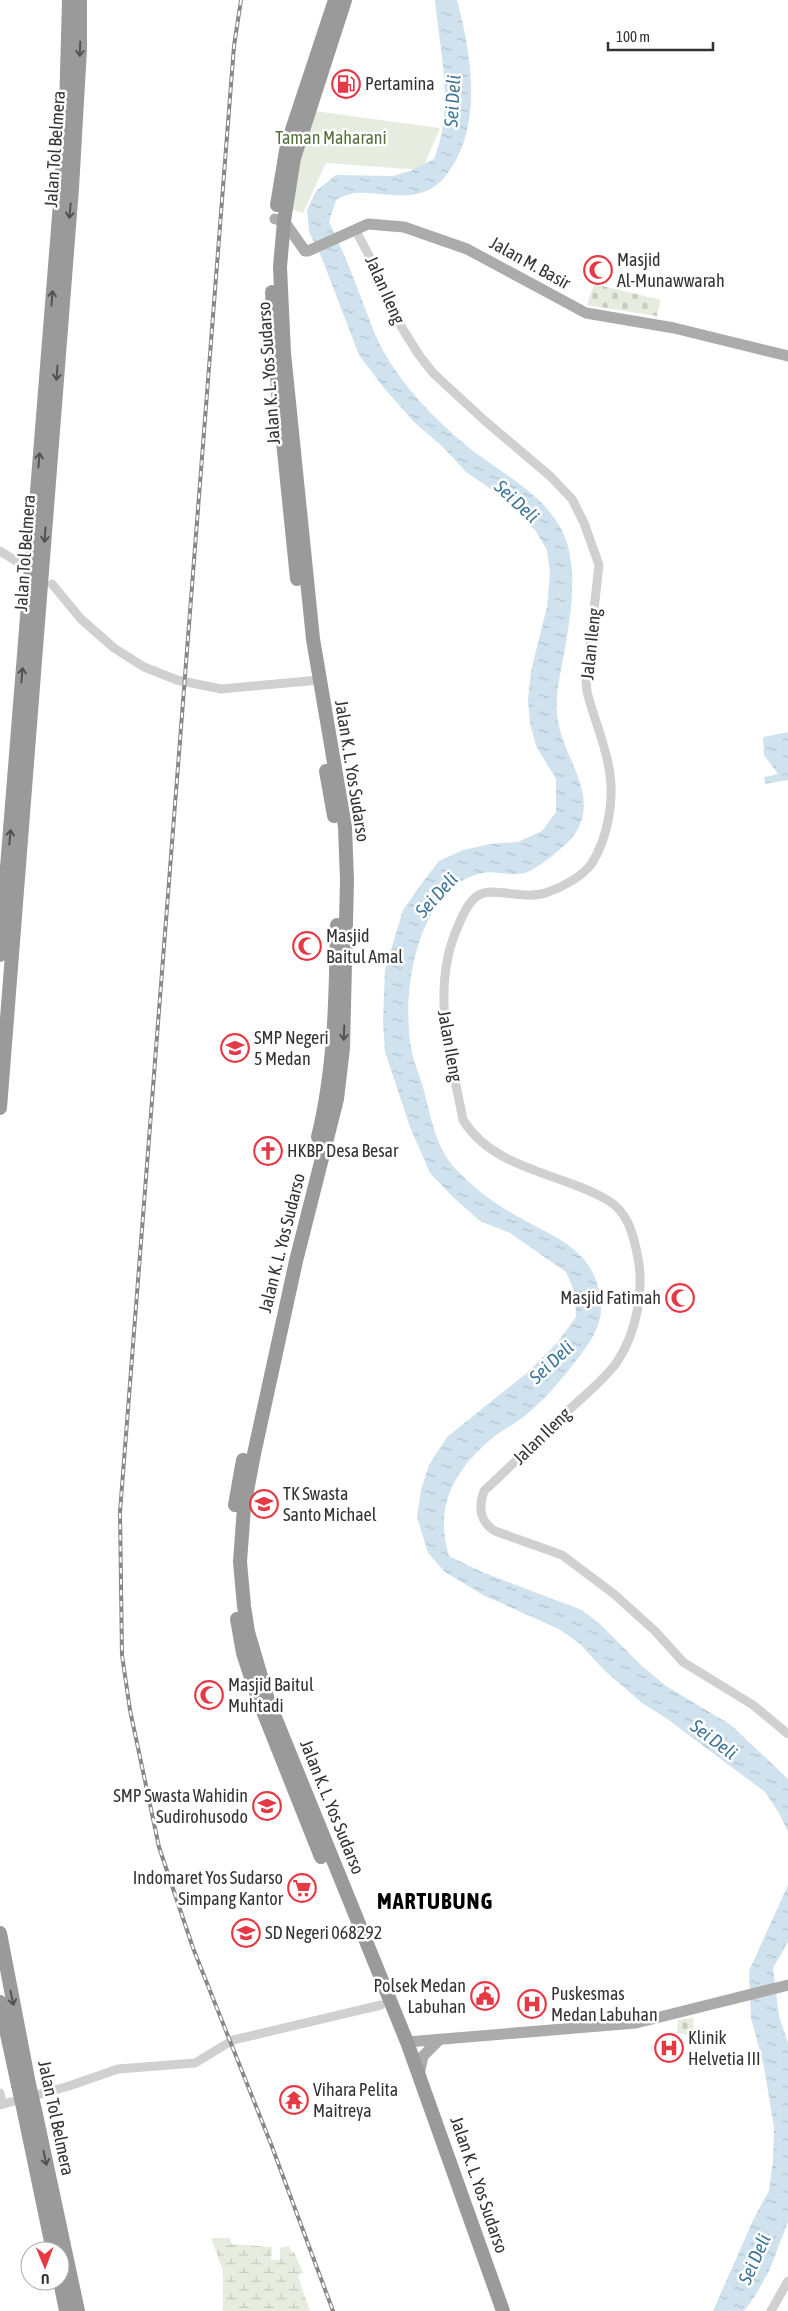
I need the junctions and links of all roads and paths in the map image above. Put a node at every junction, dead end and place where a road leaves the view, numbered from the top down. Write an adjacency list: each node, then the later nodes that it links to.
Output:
1 (69, 0): 12 (highway, Jalan Tol Belmera, one-way to 1)
2 (80, 0): 13 (highway, Jalan Tol Belmera, one-way to 13)
3 (335, 0): 5 (highway, Jalan K. L. Yos Sudarso)
4 (346, 0): 5 (highway, Jalan K. L. Yos Sudarso)
5 (279, 220): 6 (main road, Jalan M. Basir); 11 (highway, Jalan K. L. Yos Sudarso)
6 (356, 231): 7 (main road, Jalan M. Basir); 14 (street, Jalan Ileng)
7 (788, 356)
8 (0, 550): 9 (street)
9 (16, 561)
10 (52, 584): 11 (street)
11 (315, 681): 16 (highway, Jalan K. L. Yos Sudarso)
12 (0, 955)
13 (0, 1108)
14 (788, 1734)
15 (0, 1933): 23 (highway, Jalan Tol Belmera, one-way to 23)
16 (367, 1958): 19 (highway, Jalan K. L. Yos Sudarso); 21 (highway, Jalan K. L. Yos Sudarso)
17 (788, 1986): 20 (main road)
18 (0, 2002): 23 (highway, Jalan Tol Belmera)
19 (381, 2006): 21 (highway, Jalan K. L. Yos Sudarso); 25 (street)
20 (442, 2038): 21 (main road); 22 (main road)
21 (402, 2043): 22 (highway, Jalan K. L. Yos Sudarso); 32 (highway, Jalan K. L. Yos Sudarso)
22 (420, 2075): 33 (highway, Jalan K. L. Yos Sudarso)
23 (24, 2084): 26 (highway, Jalan Tol Belmera, bridge)
24 (0, 2093): 25 (street)
25 (1, 2104)
26 (30, 2111): 27 (highway, Jalan Tol Belmera); 31 (highway, Jalan Tol Belmera, one-way to 31)
27 (51, 2241)
28 (788, 2281): 34 (street)
29 (62, 2291): 30 (highway)
30 (66, 2311)
31 (78, 2311)
32 (494, 2311)
33 (503, 2311)
34 (771, 2311)

